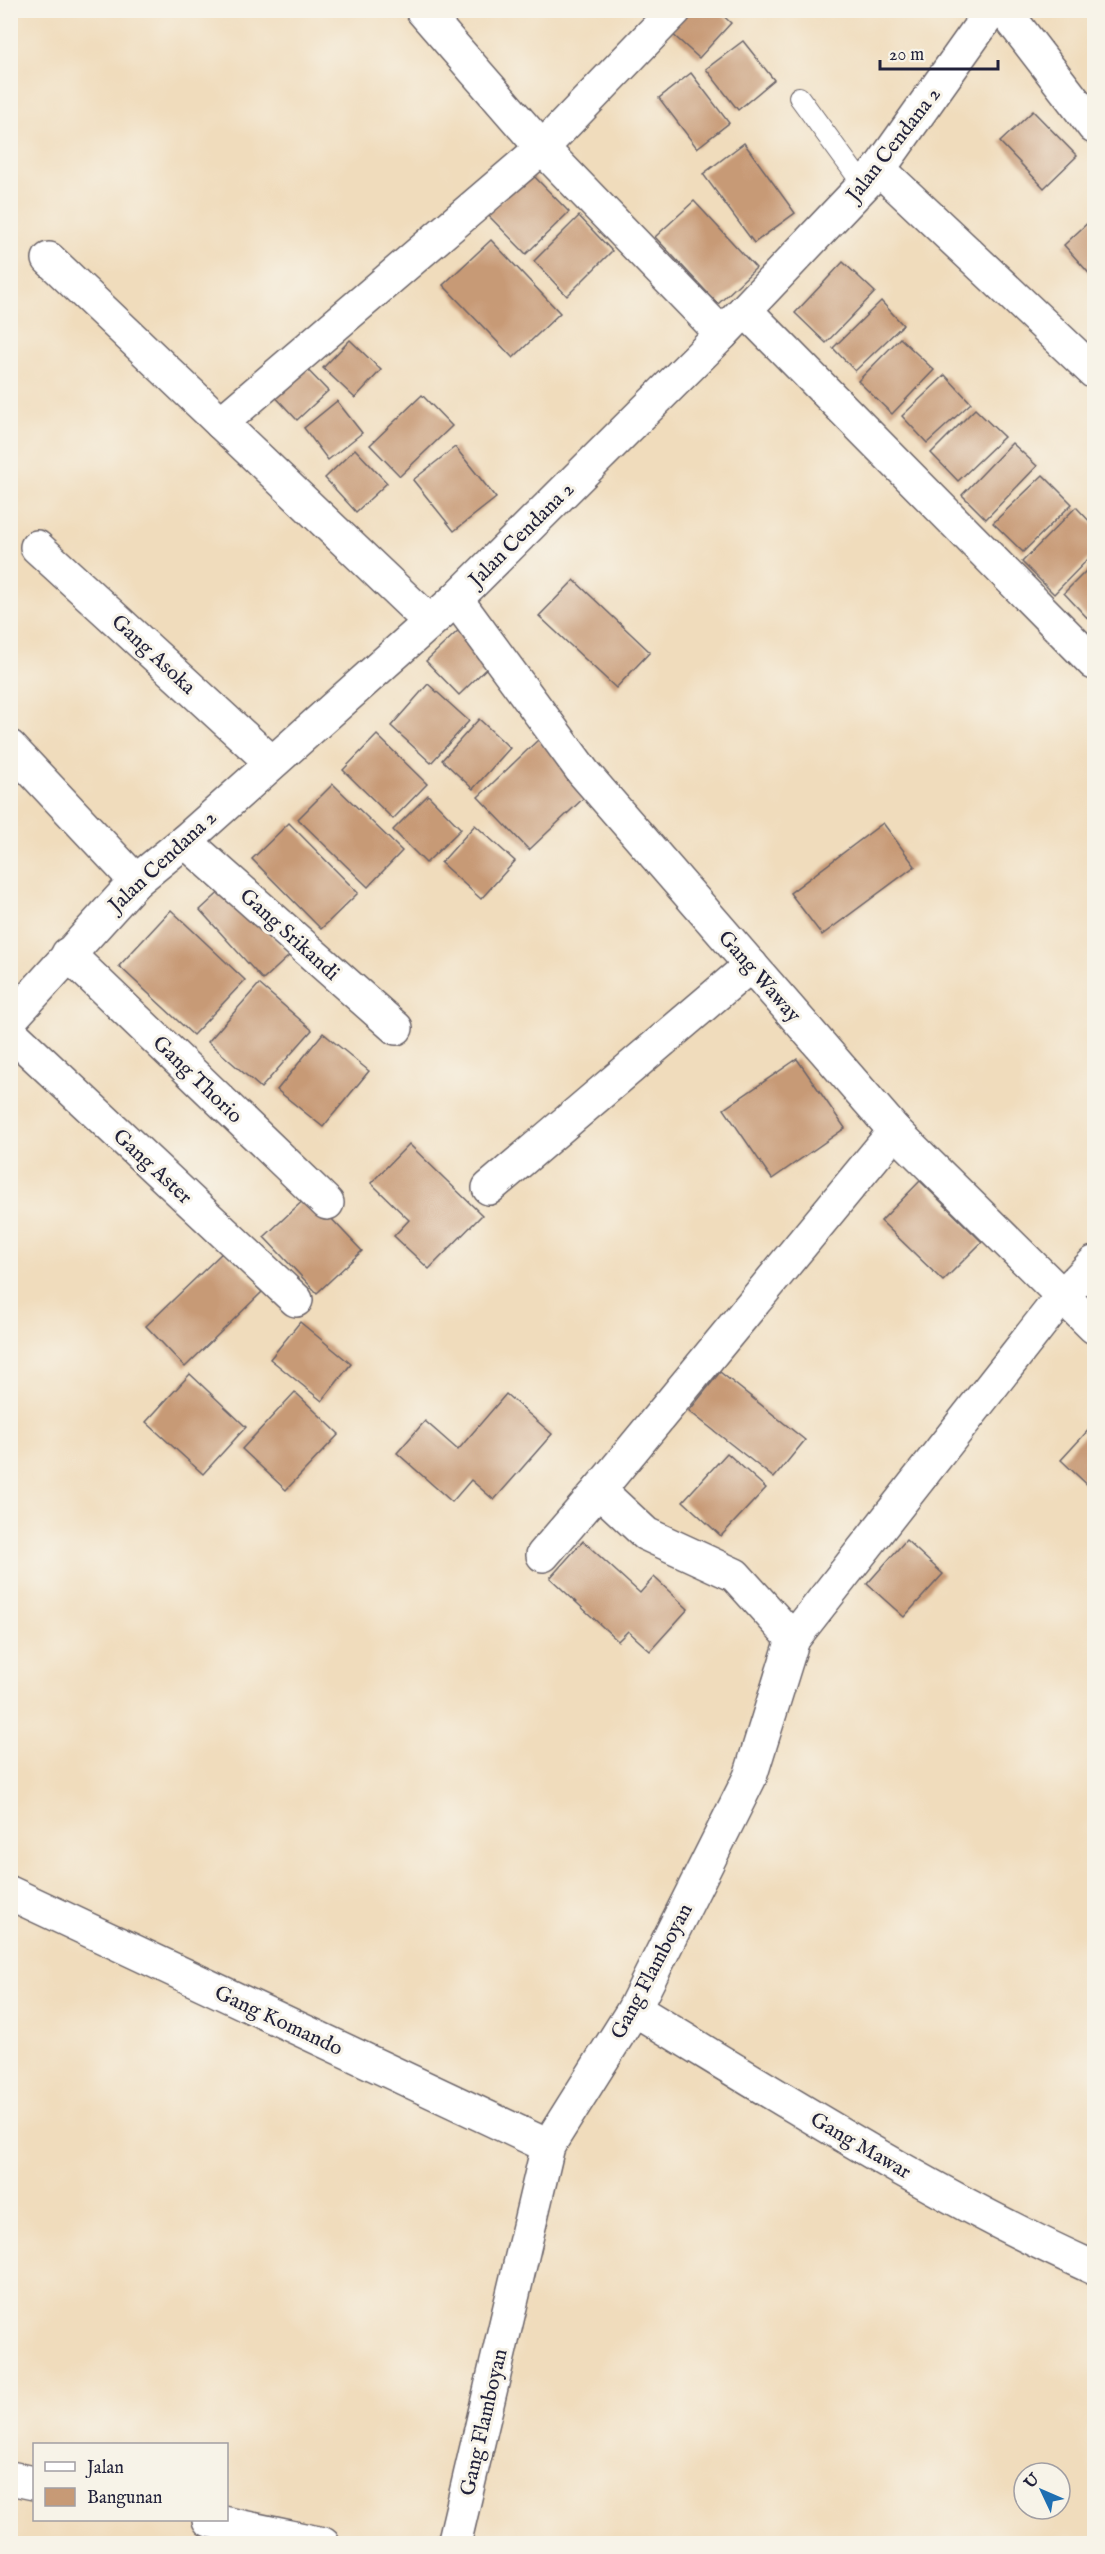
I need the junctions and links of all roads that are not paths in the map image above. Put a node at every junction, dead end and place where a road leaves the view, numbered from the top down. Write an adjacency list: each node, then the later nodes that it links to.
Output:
1 (422, 10): 7 (street)
2 (675, 10): 7 (street)
3 (992, 10): 8 (street, Jalan Cendana 2)
4 (1004, 10): 6 (street)
5 (800, 97): 8 (lane)
6 (1095, 127)
7 (542, 148): 11 (street); 13 (street)
8 (872, 177): 10 (street, Jalan Cendana 2); 12 (street)
9 (50, 259): 13 (street)
10 (746, 310): 11 (street, Jalan Cendana 2); 17 (street)
11 (722, 334): 15 (street, Jalan Cendana 2)
12 (1095, 372)
13 (221, 423): 16 (street)
14 (38, 547): 19 (street, Gang Asoka)
15 (456, 599): 16 (street, Jalan Cendana 2); 23 (street, Gang Waway)
16 (429, 621): 19 (street, Jalan Cendana 2)
17 (1095, 663)
18 (10, 747): 21 (street)
19 (271, 762): 20 (street, Jalan Cendana 2)
20 (185, 841): 21 (street, Jalan Cendana 2); 25 (street, Gang Srikandi)
21 (136, 880): 22 (street, Jalan Cendana 2)
22 (68, 954): 24 (street, Jalan Cendana 2); 29 (street, Gang Thorio)
23 (751, 965): 27 (street, Gang Waway); 28 (street)
24 (10, 1020)
25 (396, 1028)
26 (10, 1032): 32 (street, Gang Aster)
27 (895, 1131): 31 (street, Gang Waway); 34 (street)
28 (489, 1188)
29 (327, 1203)
30 (1095, 1263): 31 (street)
31 (1063, 1294): 33 (street, Gang Waway); 36 (street)
32 (296, 1300)
33 (1095, 1327)
34 (599, 1490): 35 (street); 36 (street)
35 (543, 1555)
36 (793, 1639): 38 (street, Gang Flamboyan)
37 (10, 1893): 39 (street, Gang Komando)
38 (634, 2009): 39 (street, Gang Flamboyan); 40 (street, Gang Mawar)
39 (548, 2146): 45 (street, Gang Flamboyan)
40 (1095, 2268)
41 (10, 2478): 42 (street)
42 (33, 2483)
43 (213, 2521): 44 (street)
44 (323, 2544)
45 (454, 2544)

